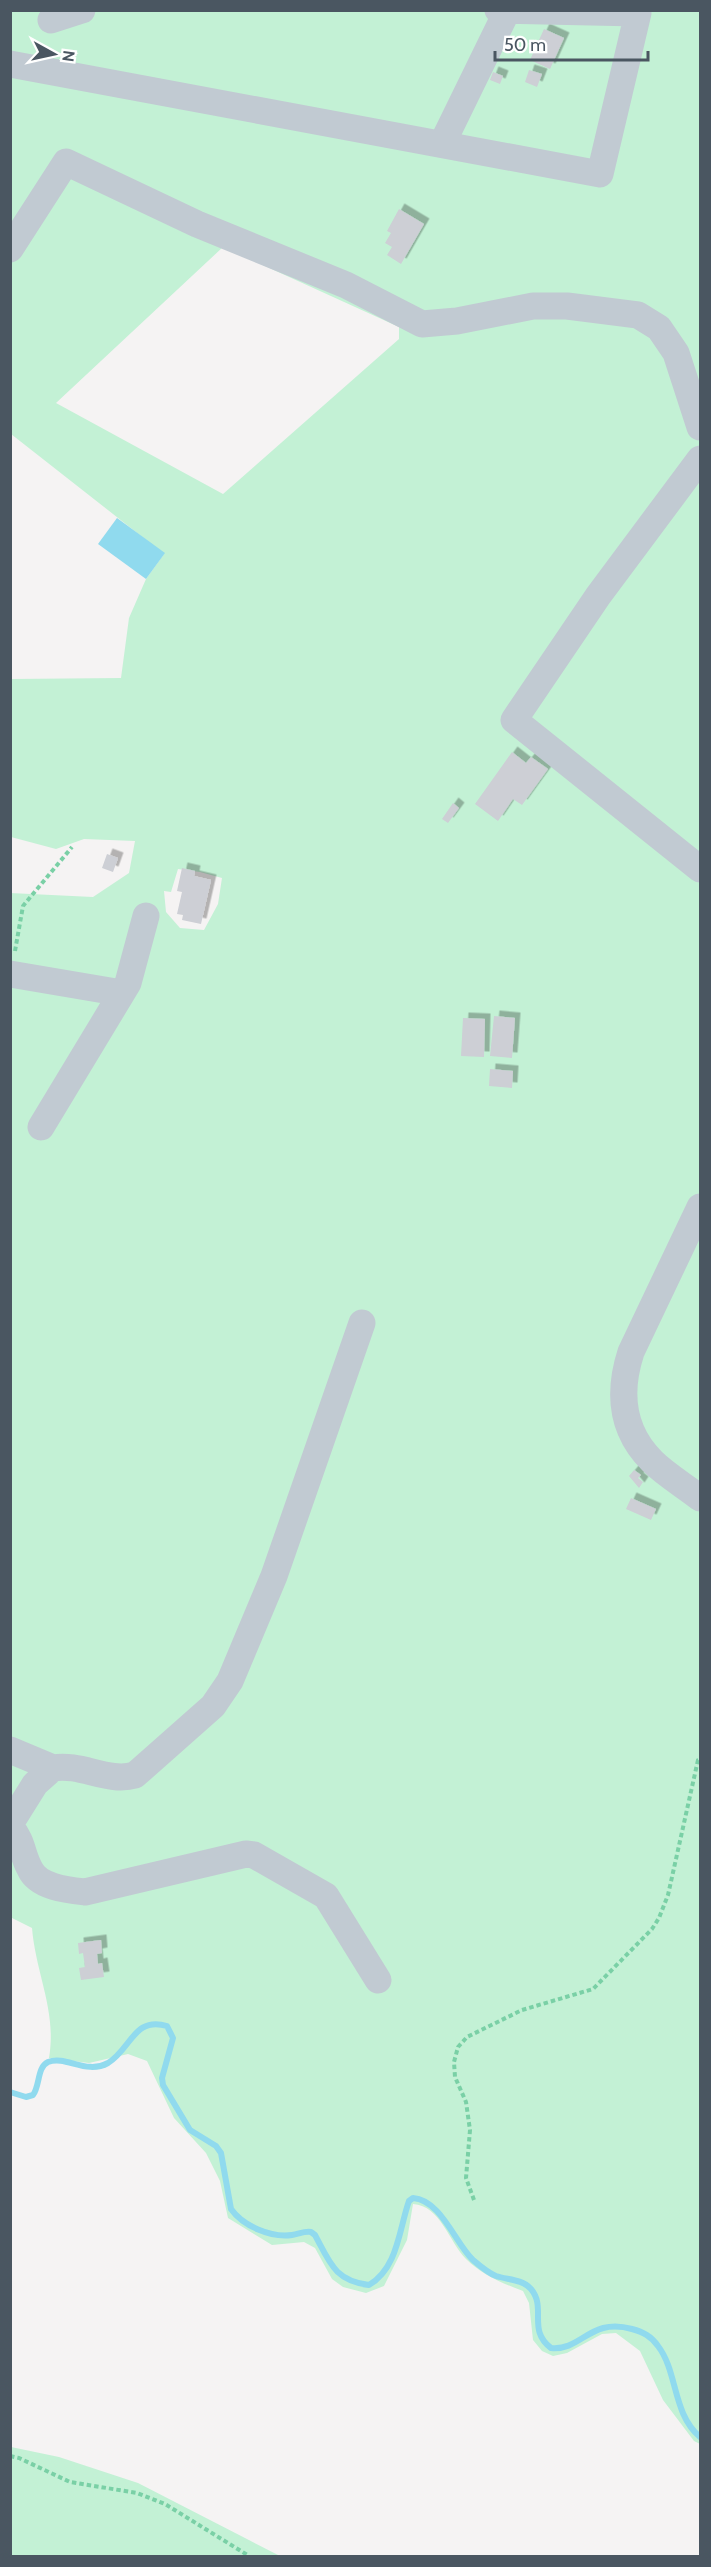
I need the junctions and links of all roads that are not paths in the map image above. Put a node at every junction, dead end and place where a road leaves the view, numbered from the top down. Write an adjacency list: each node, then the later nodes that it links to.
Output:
1 (82, 10): 4 (lane)
2 (498, 10): 3 (lane)
3 (507, 11): 6 (lane); 6 (lane)
4 (51, 20)
5 (10, 64): 6 (lane)
6 (442, 144)
7 (10, 249): 8 (lane)
8 (700, 427)
9 (700, 459): 10 (lane)
10 (700, 869)
11 (146, 916): 13 (lane)
12 (11, 974): 13 (lane)
13 (123, 993): 14 (lane)
14 (41, 1126)
15 (700, 1207): 17 (lane)
16 (362, 1323): 19 (lane)
17 (700, 1498)
18 (10, 1750): 19 (lane)
19 (53, 1768): 20 (lane)
20 (10, 1825): 21 (lane)
21 (378, 1980)

